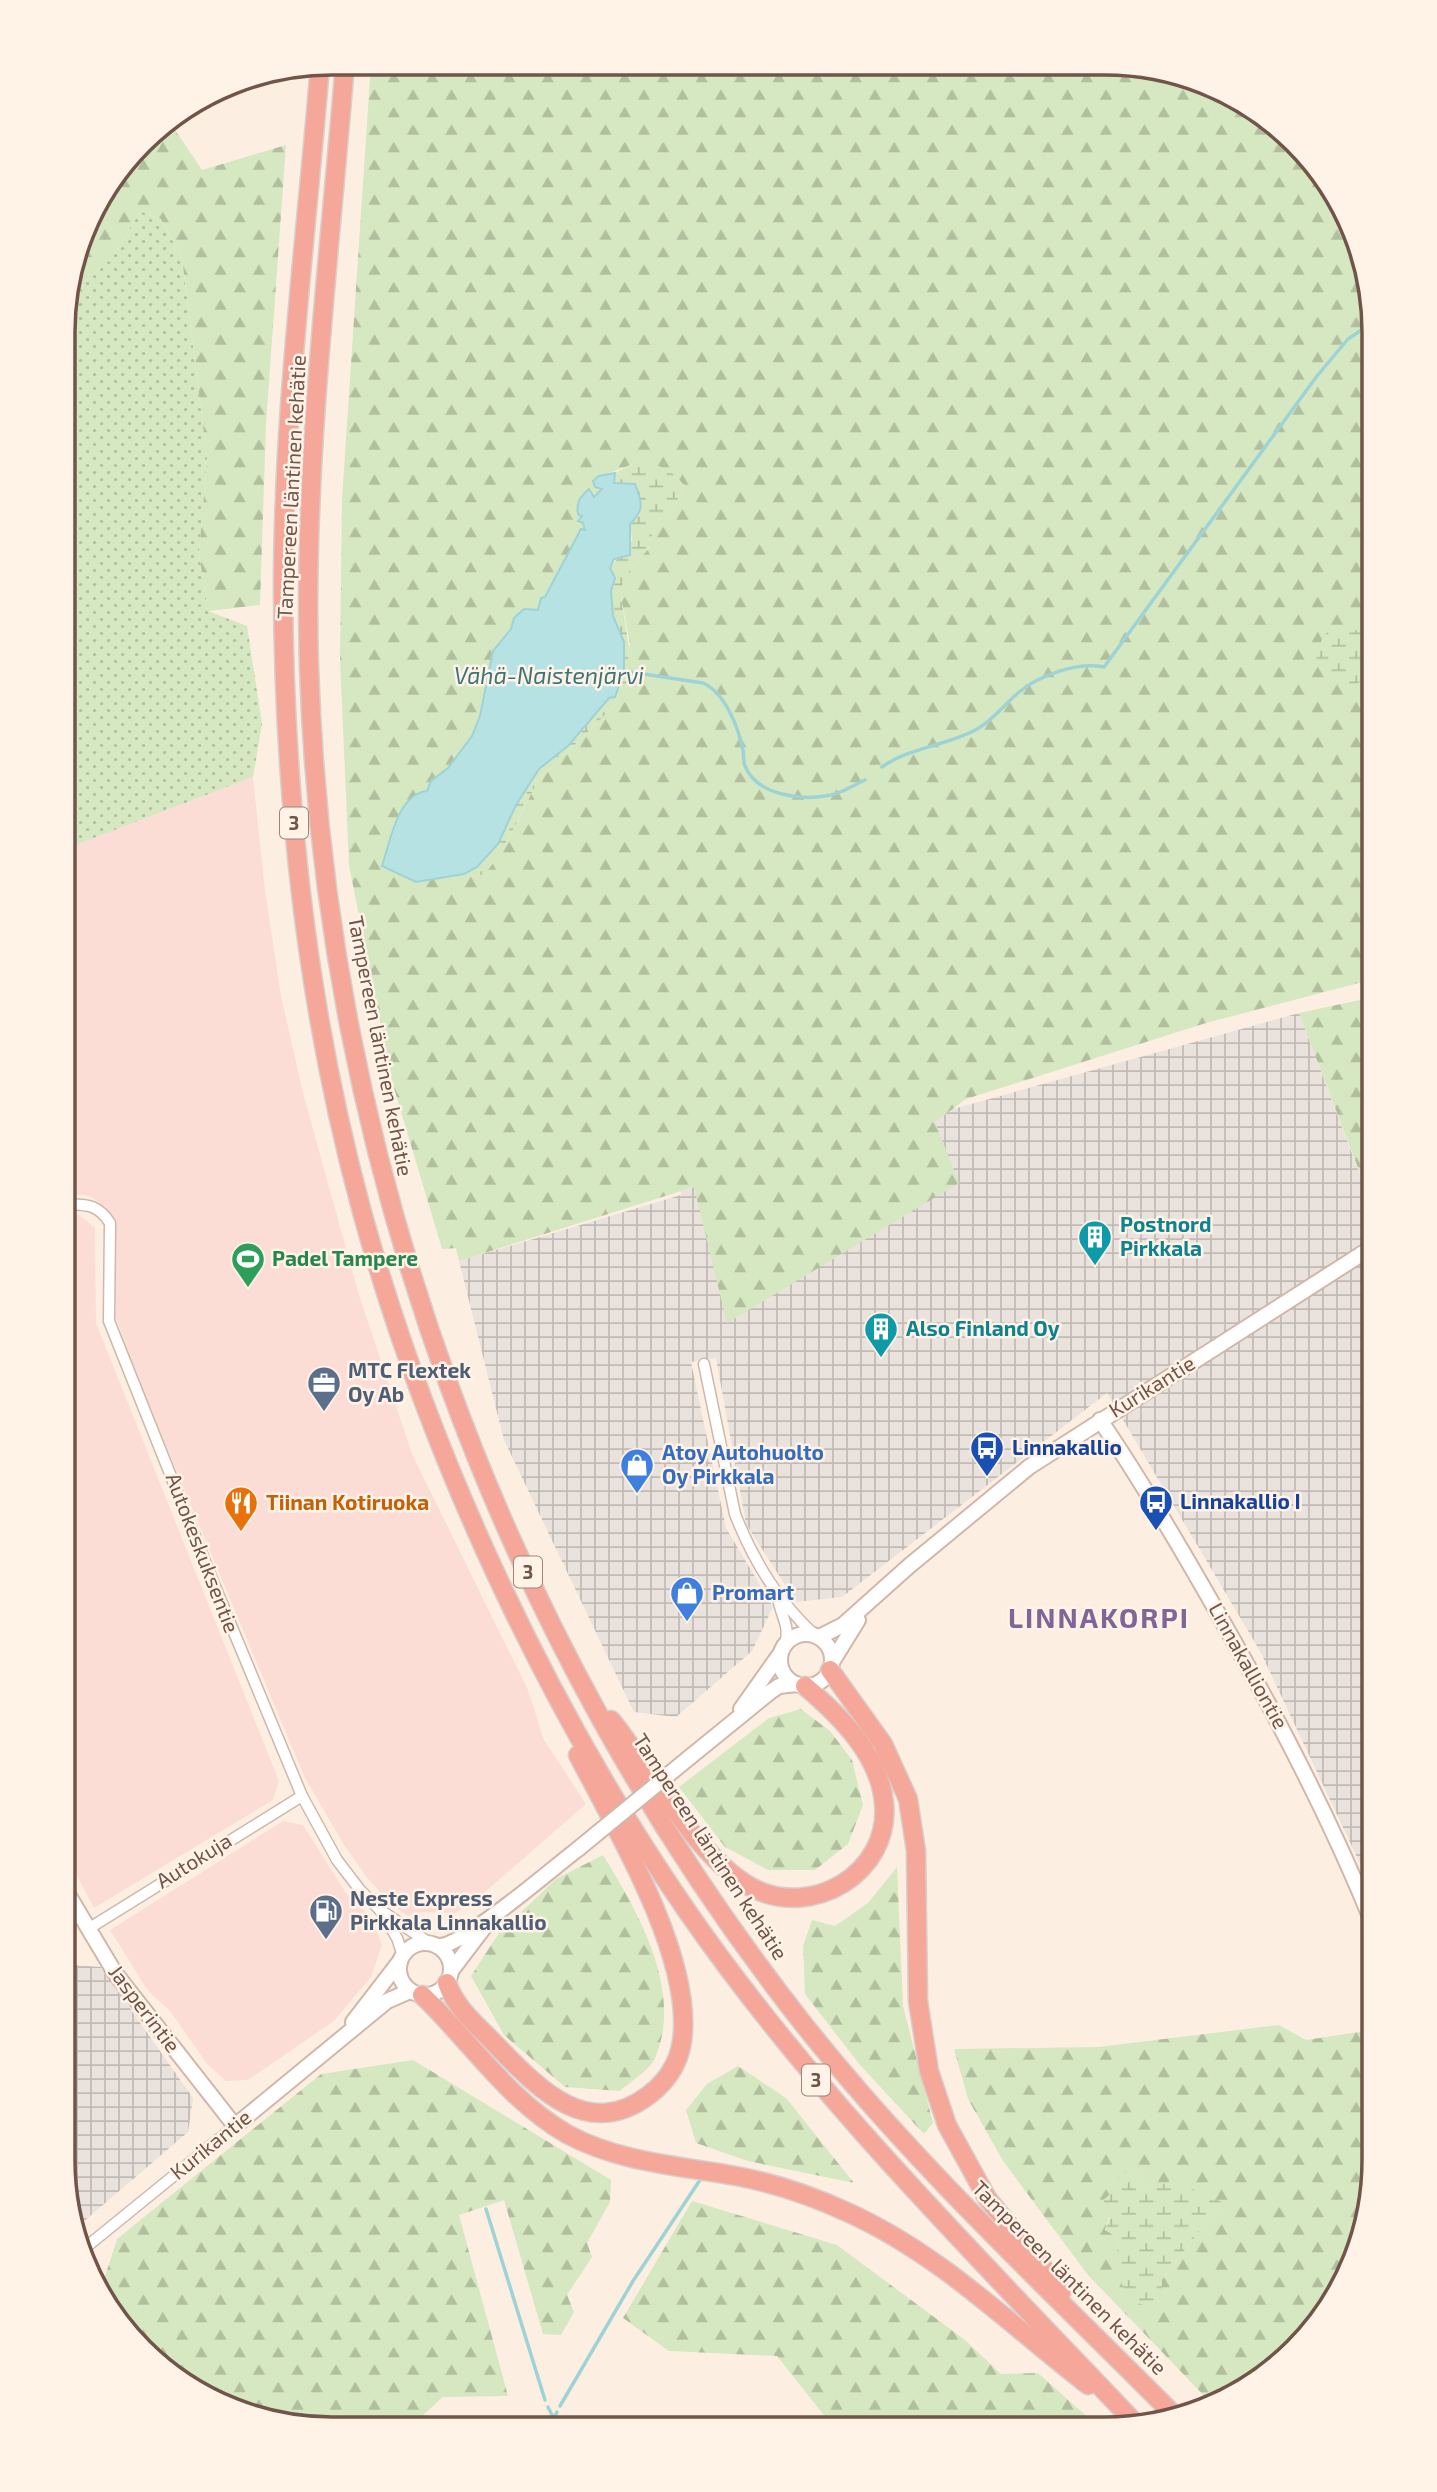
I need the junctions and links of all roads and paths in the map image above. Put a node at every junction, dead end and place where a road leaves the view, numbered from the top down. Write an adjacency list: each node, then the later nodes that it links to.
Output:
1 (344, 75): 13 (highway, Tampereen läntinen kehätie / 3)
2 (319, 76): 14 (highway, Tampereen läntinen kehätie / 3)
3 (75, 1204): 16 (street, Autokeskuksentie)
4 (1362, 1254): 6 (main road, Kurikantie)
5 (704, 1364): 7 (street)
6 (1100, 1420): 8 (main road, Kurikantie); 17 (main road, Linnakalliontie)
7 (778, 1597): 9 (street); 10 (street)
8 (876, 1597): 9 (main road, Kurikantie); 11 (main road, Kurikantie)
9 (817, 1636): 10 (main road); 11 (main road)
10 (783, 1649): 12 (main road); 15 (main road)
11 (831, 1666): 12 (main road); 29 (highway)
12 (801, 1685): 13 (highway); 15 (main road)
13 (589, 1694): 29 (highway, Tampereen läntinen kehätie / 3)
14 (555, 1697): 24 (highway); 32 (highway, Tampereen läntinen kehätie / 3)
15 (734, 1719): 20 (main road, bridge)
16 (302, 1796): 19 (street, Autokeskuksentie); 21 (street, Autokuja)
17 (1362, 1898)
18 (75, 1906): 21 (main road, Jasperintie)
19 (380, 1910): 22 (street, Autokeskuksentie); 23 (street, Autokeskuksentie)
20 (492, 1917): 22 (main road); 24 (main road)
21 (88, 1928): 27 (main road, Jasperintie)
22 (434, 1945): 23 (main road); 24 (main road)
23 (402, 1958): 25 (main road); 26 (main road, Kurikantie)
24 (449, 1977): 25 (main road)
25 (416, 1993): 26 (main road, Kurikantie); 31 (highway)
26 (343, 2038): 27 (main road, Kurikantie)
27 (235, 2126): 28 (street, Kurikantie)
28 (90, 2244)
29 (1090, 2331): 30 (highway, Tampereen läntinen kehätie / 3)
30 (1167, 2409)
31 (1126, 2416)
32 (1128, 2416)

